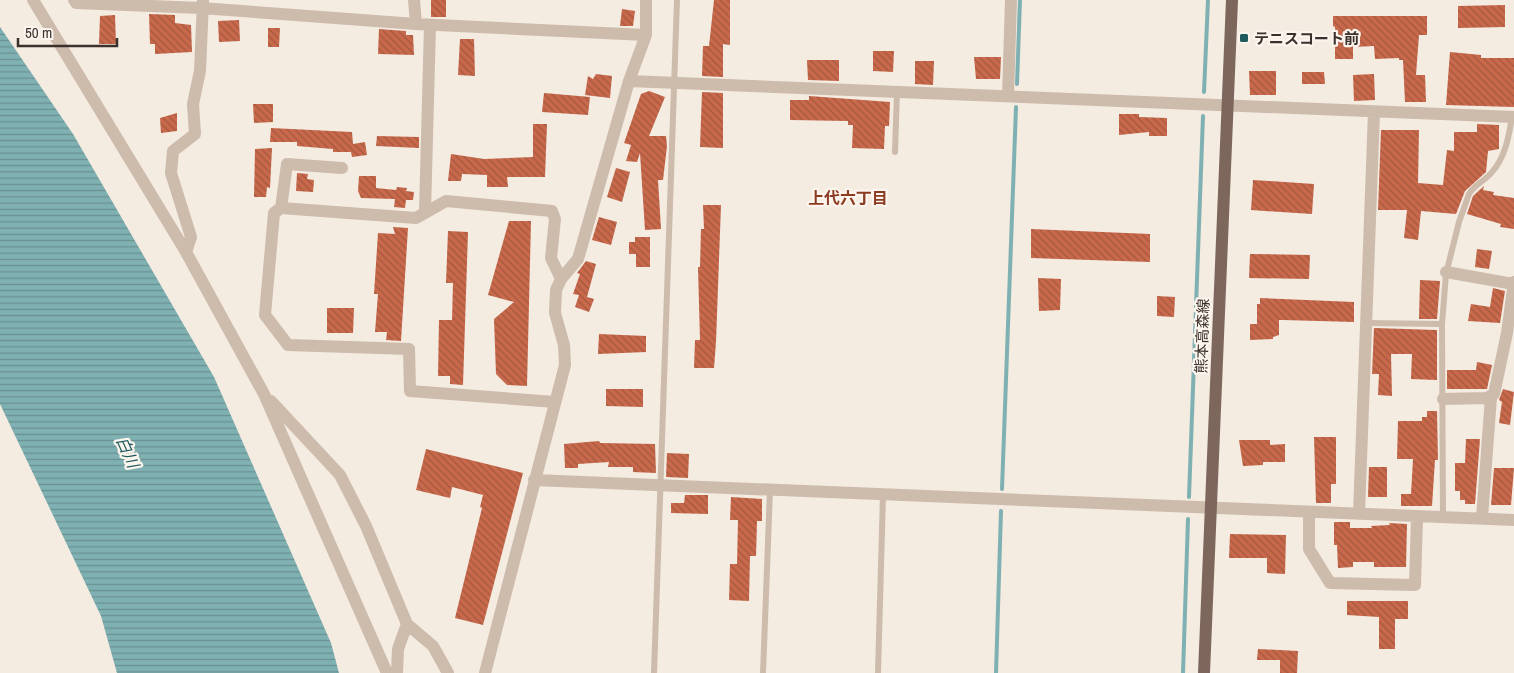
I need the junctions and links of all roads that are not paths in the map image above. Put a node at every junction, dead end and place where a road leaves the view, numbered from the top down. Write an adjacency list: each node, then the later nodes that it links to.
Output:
1 (33, 0): 23 (street)
2 (74, 0): 8 (street)
3 (414, 0): 9 (street)
4 (646, 0): 11 (street)
5 (677, 0): 13 (lane)
6 (1011, 0): 15 (street)
7 (1232, 0): 16 (main road, 熊本高森線)
8 (202, 4): 9 (street); 23 (street)
9 (416, 24): 10 (street)
10 (430, 25): 11 (street); 22 (street)
11 (646, 35): 12 (street)
12 (629, 81): 13 (street); 25 (street)
13 (674, 83): 14 (street); 34 (lane)
14 (897, 91): 15 (street); 19 (lane)
15 (1008, 96): 16 (street)
16 (1228, 105): 17 (street); 37 (main road, 熊本高森線)
17 (1374, 112): 18 (street); 27 (street)
18 (1513, 117): 24 (lane)
19 (895, 152)
20 (342, 168): 21 (street)
21 (281, 208): 22 (street); 32 (street)
22 (425, 212): 25 (street)
23 (186, 252): 29 (street)
24 (1446, 272): 26 (street); 28 (lane)
25 (561, 279): 32 (street)
26 (1514, 283): 30 (street)
27 (1366, 323): 28 (lane); 39 (street)
28 (1442, 324): 31 (lane)
29 (264, 394): 44 (street); 45 (street)
30 (1491, 396): 31 (street); 42 (street)
31 (1443, 399): 40 (lane)
32 (555, 402): 33 (street)
33 (534, 480): 34 (street); 48 (street)
34 (659, 486): 35 (street); 49 (lane)
35 (770, 490): 36 (street); 50 (lane)
36 (883, 495): 37 (street); 51 (lane)
37 (1211, 509): 38 (street); 52 (main road, 熊本高森線)
38 (1309, 512): 39 (street); 41 (street)
39 (1359, 514): 41 (street)
40 (1444, 516): 41 (street); 42 (street)
41 (1417, 517)
42 (1482, 518): 43 (street)
43 (1514, 520)
44 (406, 624): 46 (street); 47 (street)
45 (387, 673)
46 (397, 673)
47 (448, 673)
48 (485, 673)
49 (654, 673)
50 (763, 673)
51 (878, 673)
52 (1204, 673)

